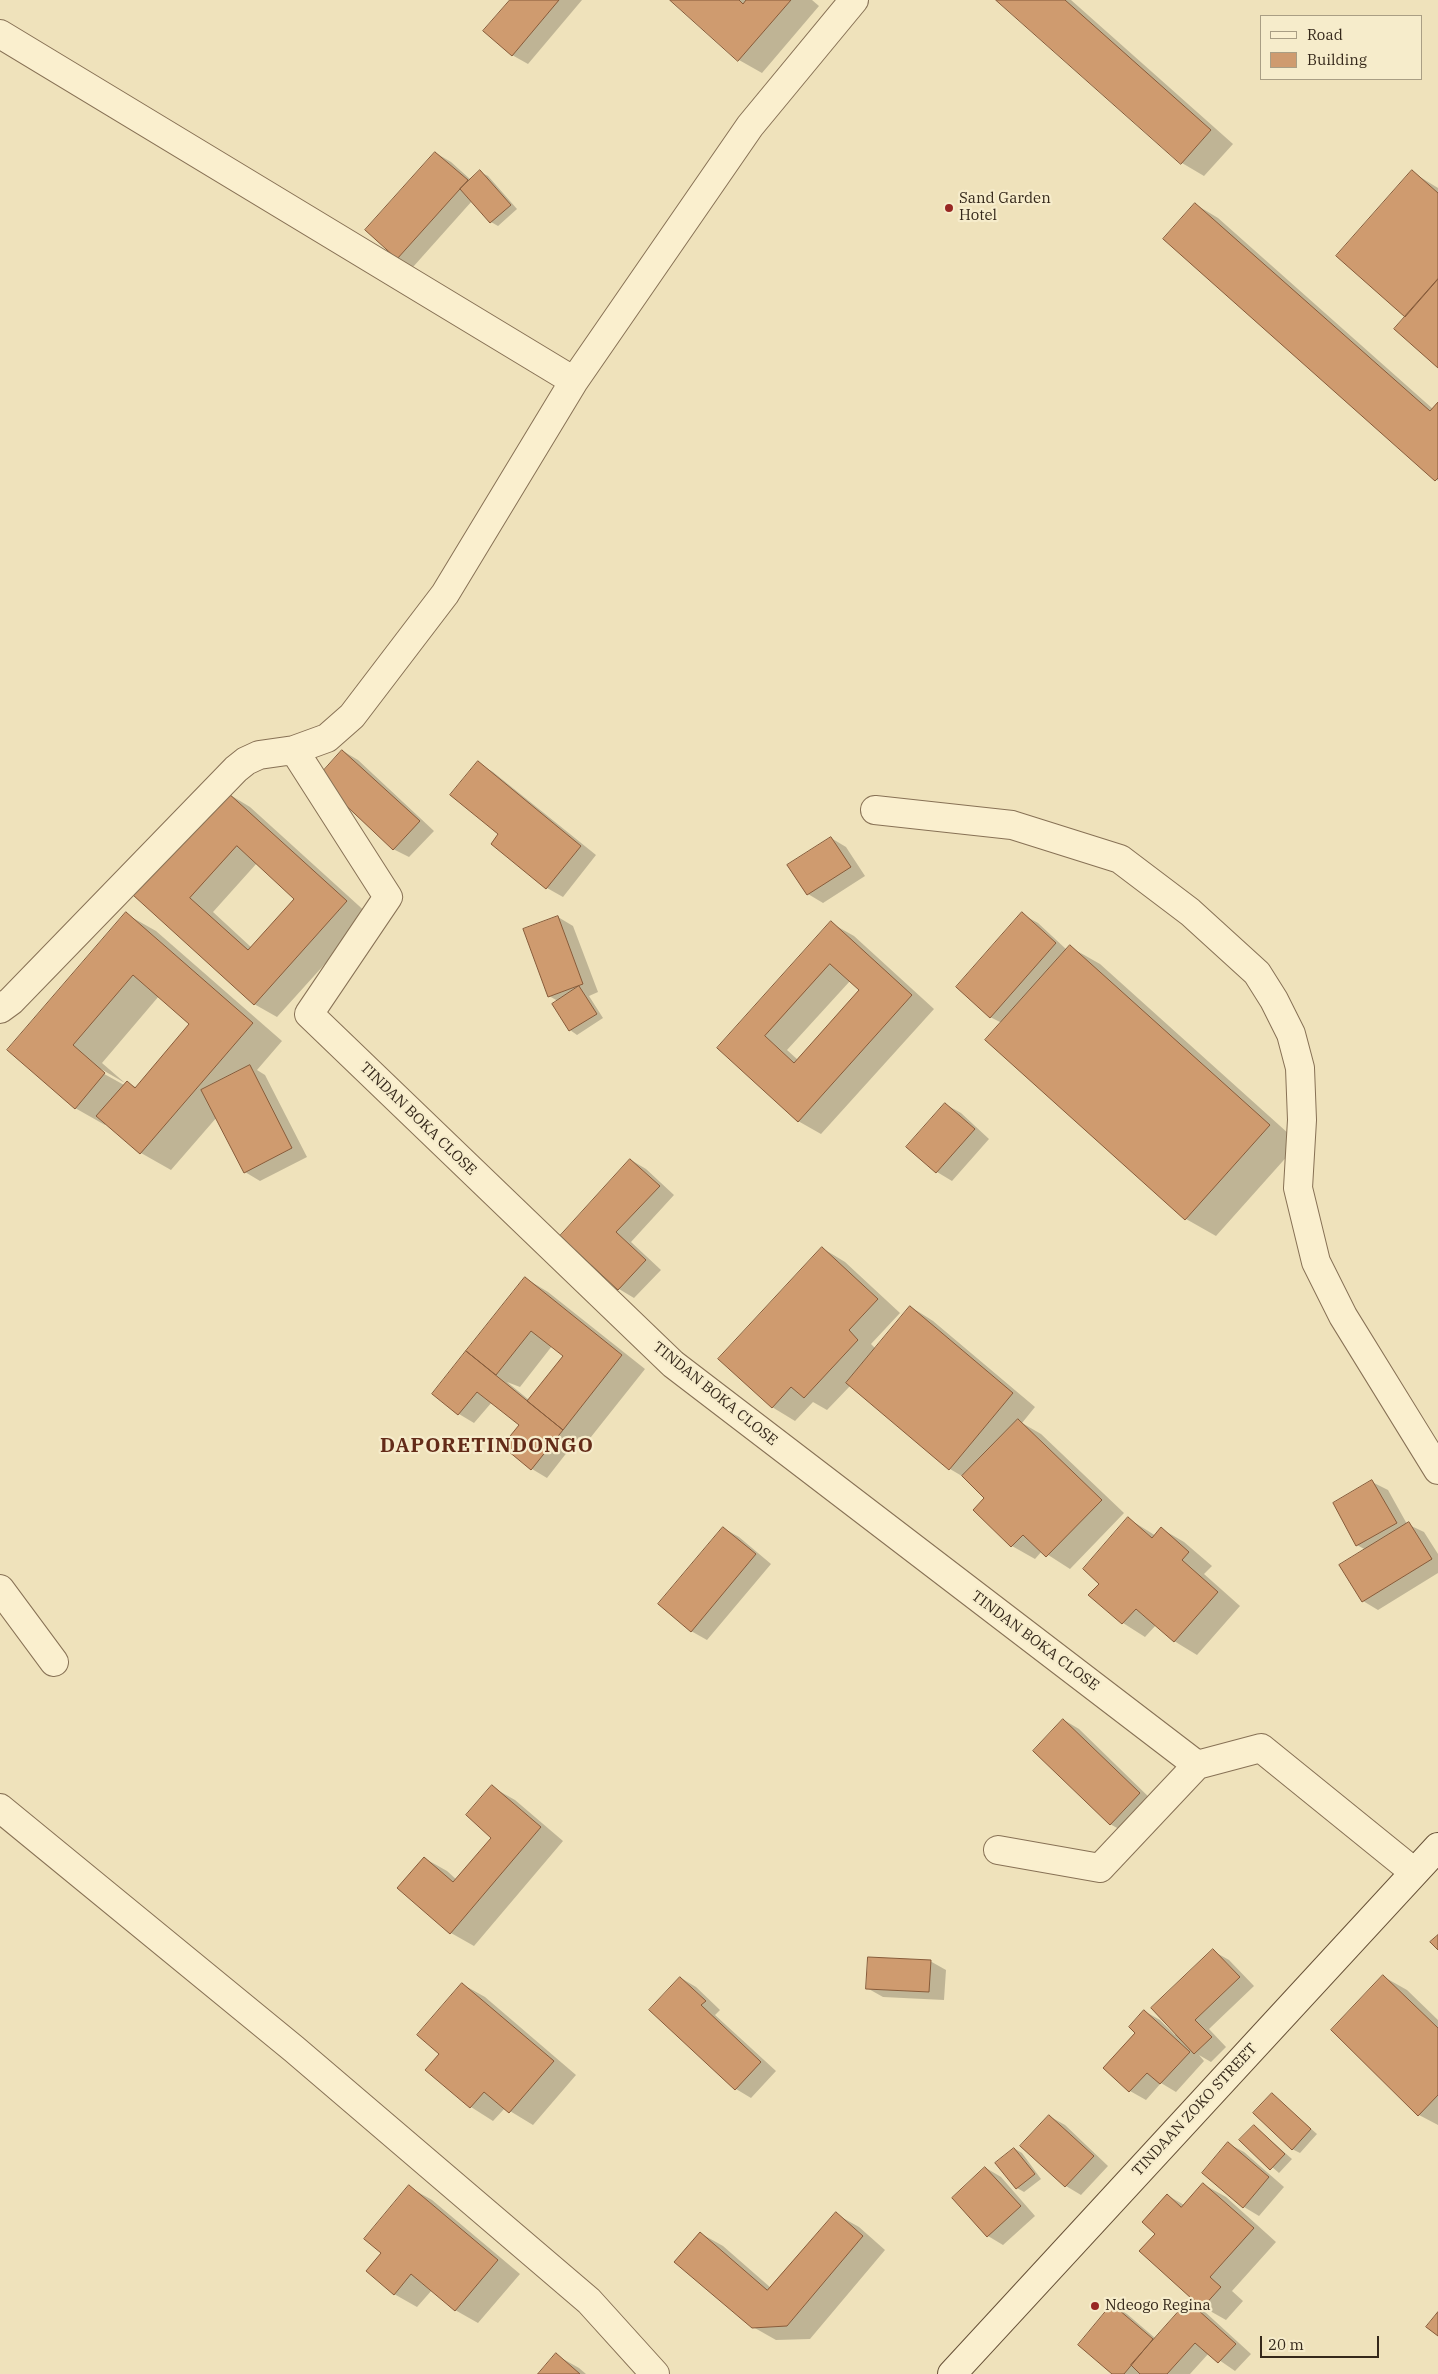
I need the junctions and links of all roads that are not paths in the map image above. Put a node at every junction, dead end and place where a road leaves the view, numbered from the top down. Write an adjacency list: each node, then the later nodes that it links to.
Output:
1 (854, 0): 3 (street)
2 (0, 34): 3 (street)
3 (574, 381): 4 (street)
4 (294, 750): 6 (street); 10 (street, TINDAN BOKA CLOSE)
5 (875, 810): 7 (street)
6 (0, 1009)
7 (1438, 1470)
8 (0, 1589): 9 (street)
9 (54, 1662)
10 (1197, 1765): 13 (street); 14 (street)
11 (0, 1808): 15 (street)
12 (1438, 1847): 14 (street, TINDAAN ZOKO STREET)
13 (998, 1850)
14 (1414, 1872): 16 (street, TINDAAN ZOKO STREET)
15 (655, 2374)
16 (952, 2374)

